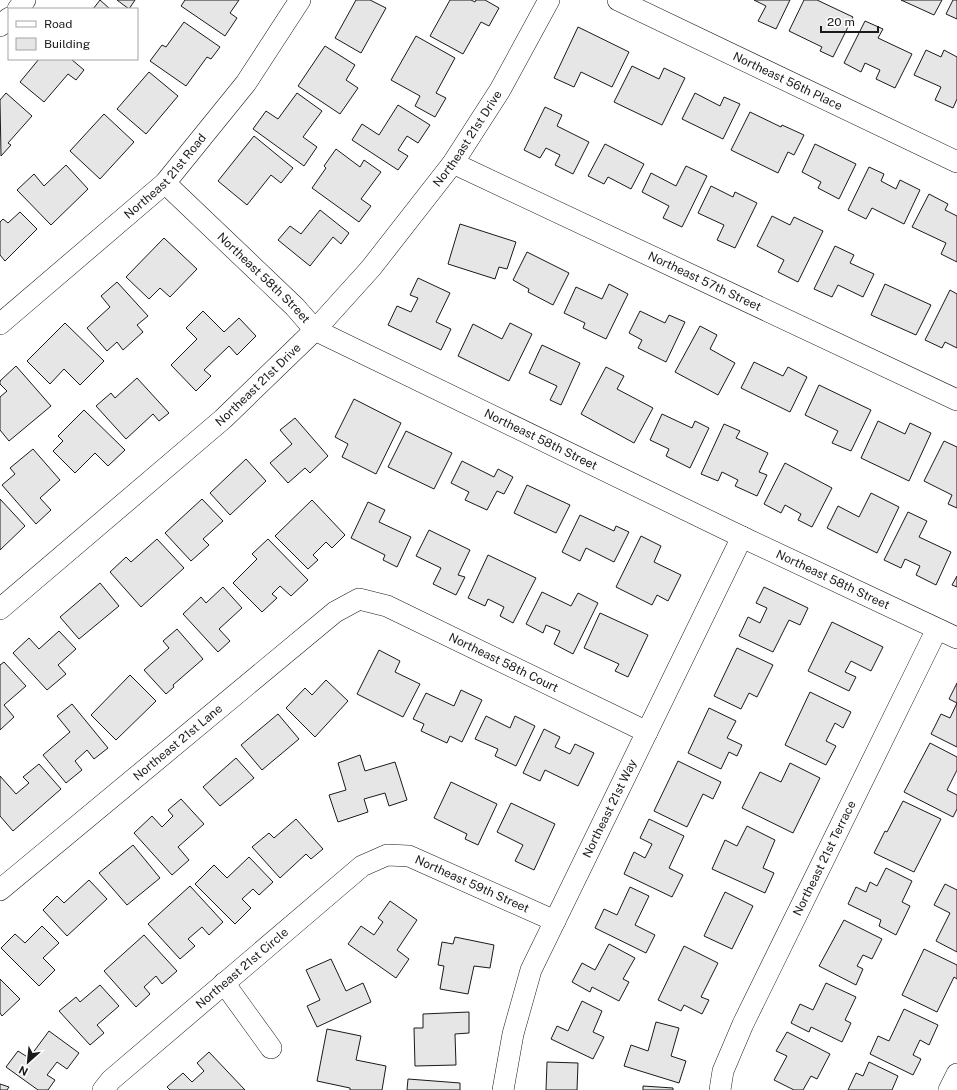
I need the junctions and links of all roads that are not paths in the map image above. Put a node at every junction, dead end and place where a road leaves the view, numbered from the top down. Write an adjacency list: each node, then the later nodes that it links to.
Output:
1 (25, 0): 5 (street)
2 (300, 0): 10 (street, Northeast 21st Road)
3 (549, 0): 9 (street, Northeast 21st Drive)
4 (618, 0): 8 (street, Northeast 56th Place)
5 (19, 8)
6 (8, 19): 7 (street)
7 (0, 26)
8 (957, 162)
9 (453, 163): 12 (street, Northeast 21st Drive); 13 (street, Northeast 57th Street)
10 (165, 183): 11 (street, Northeast 21st Road); 12 (street, Northeast 58th Street)
11 (0, 324)
12 (315, 330): 14 (street, Northeast 58th Street); 16 (street, Northeast 21st Drive)
13 (957, 400)
14 (742, 537): 17 (street, Northeast 58th Street); 19 (street, Northeast 21st Way)
15 (359, 599): 19 (street, Northeast 58th Court); 21 (street, Northeast 21st Lane)
16 (0, 609)
17 (937, 628): 18 (street, Northeast 58th Street); 28 (street, Northeast 21st Terrace)
18 (957, 638)
19 (647, 732): 22 (street, Northeast 21st Way)
20 (387, 855): 22 (street, Northeast 59th Street); 23 (street, Northeast 21st Circle)
21 (0, 890)
22 (555, 921): 27 (street, Northeast 21st Way)
23 (224, 983): 24 (street); 26 (street, Northeast 21st Circle)
24 (271, 1048)
25 (957, 1074): 29 (street)
26 (103, 1090)
27 (503, 1090)
28 (720, 1090)
29 (949, 1090)

